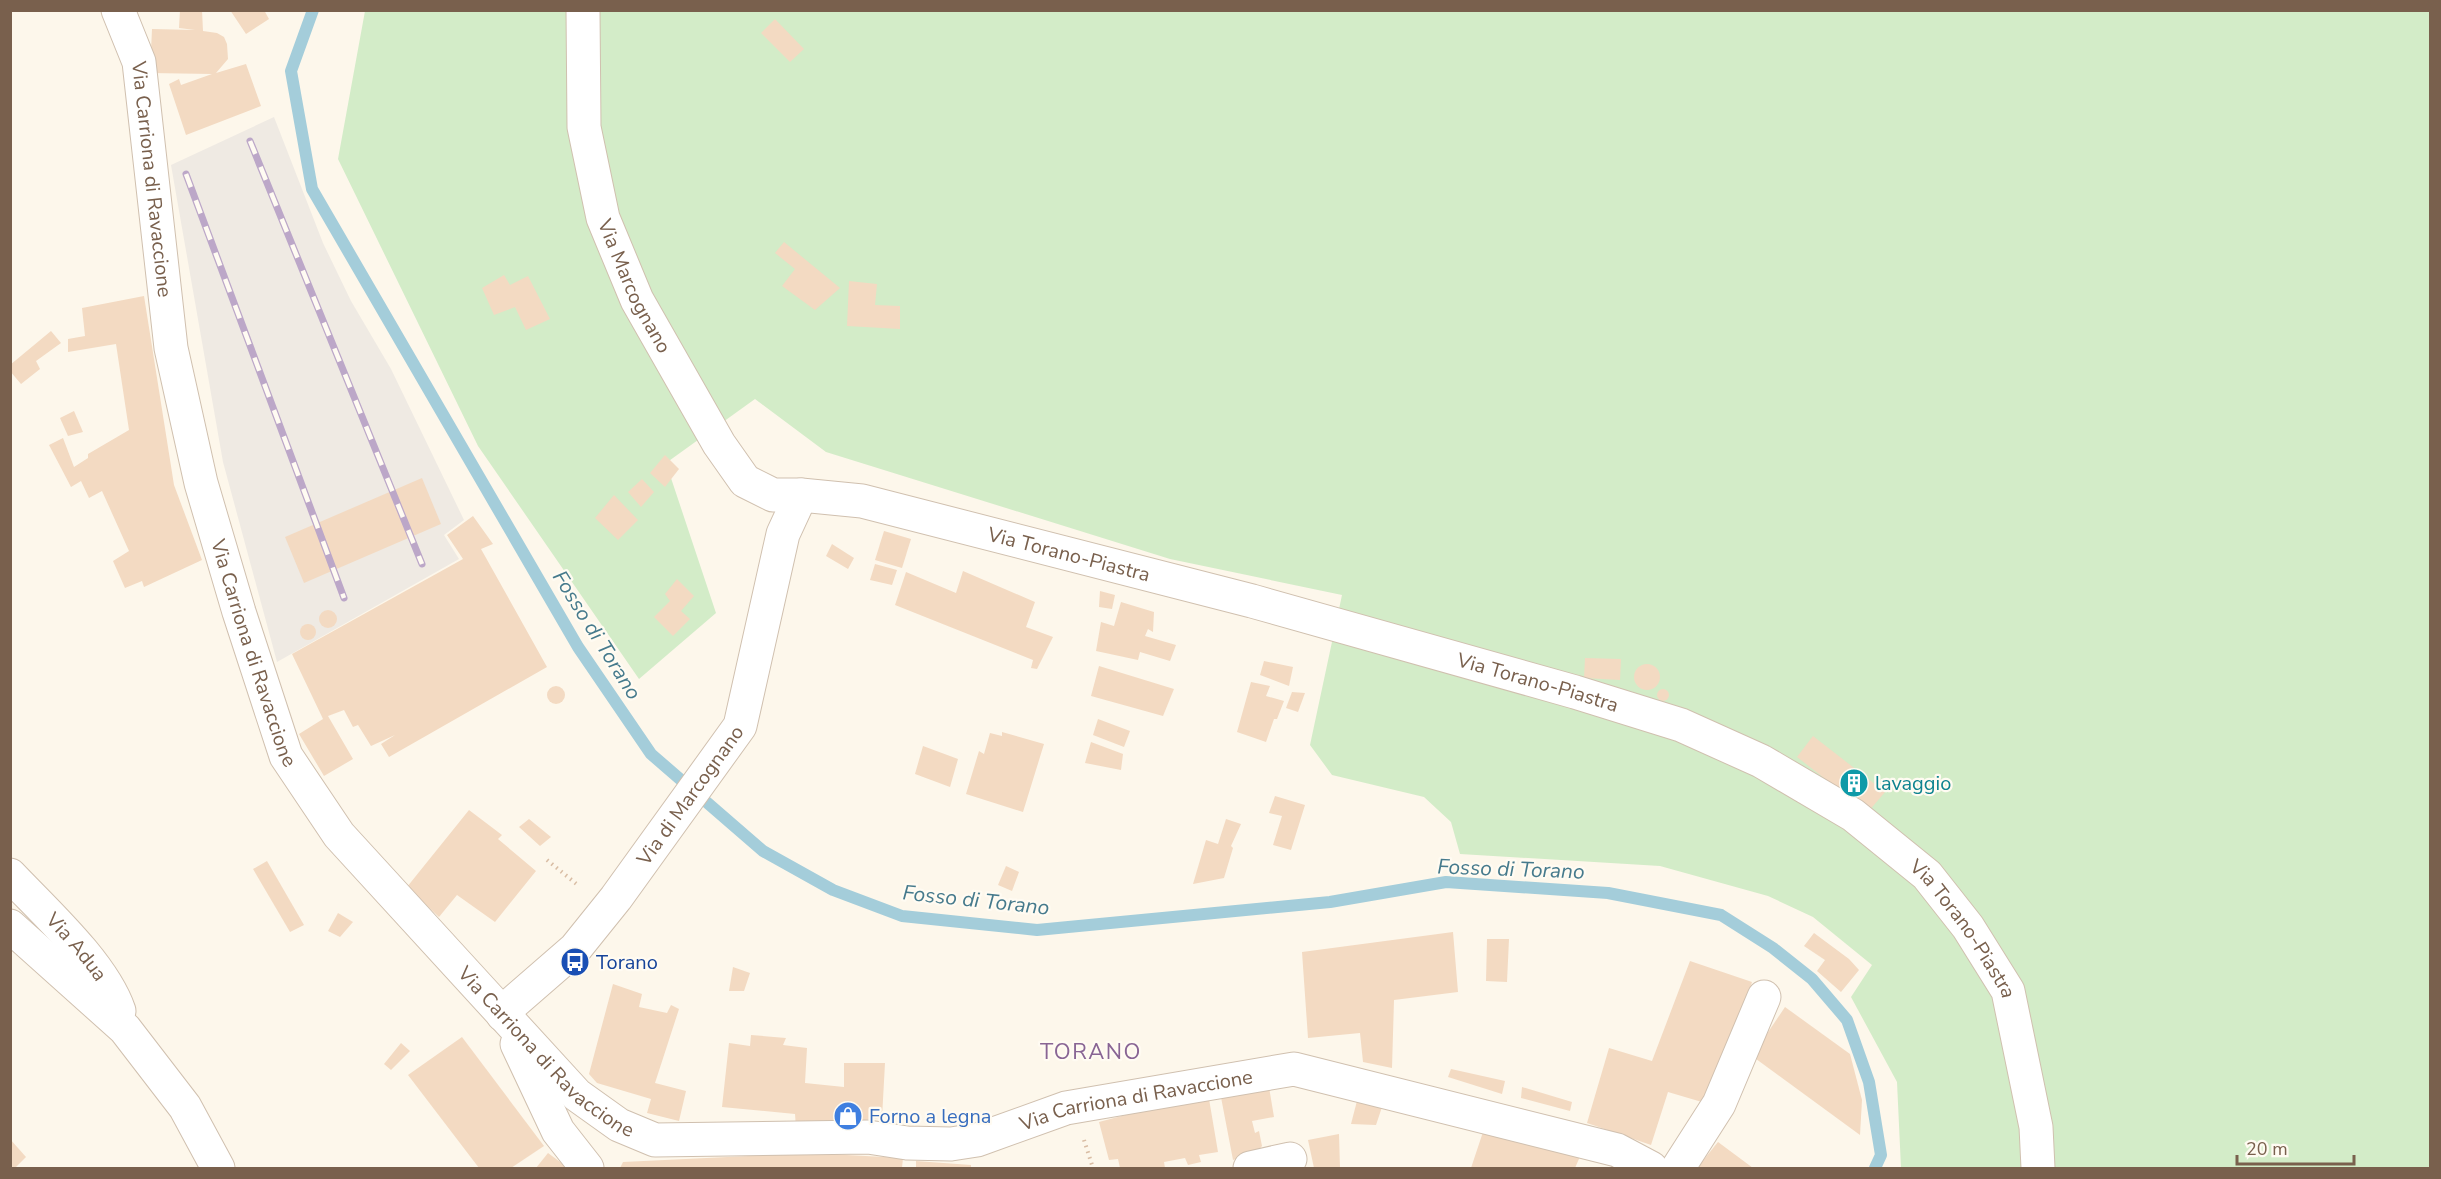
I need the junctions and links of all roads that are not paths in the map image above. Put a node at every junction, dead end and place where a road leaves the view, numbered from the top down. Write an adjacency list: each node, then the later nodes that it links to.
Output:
1 (118, 10): 7 (street, Via Carriona di Ravaccione)
2 (583, 10): 3 (street, Via Marcognano)
3 (801, 495): 7 (street, Via di Marcognano); 15 (street, Via Torano-Piastra)
4 (10, 875): 8 (street, Via Adua)
5 (10, 926): 8 (street, Via Adua)
6 (1764, 997): 14 (street)
7 (503, 1015): 11 (street); 13 (street, Via Carriona di Ravaccione)
8 (125, 1029): 10 (street, Via Adua)
9 (1290, 1159): 12 (street)
10 (218, 1168)
11 (587, 1168)
12 (1250, 1168)
13 (1651, 1168)
14 (1678, 1168)
15 (2038, 1168)

